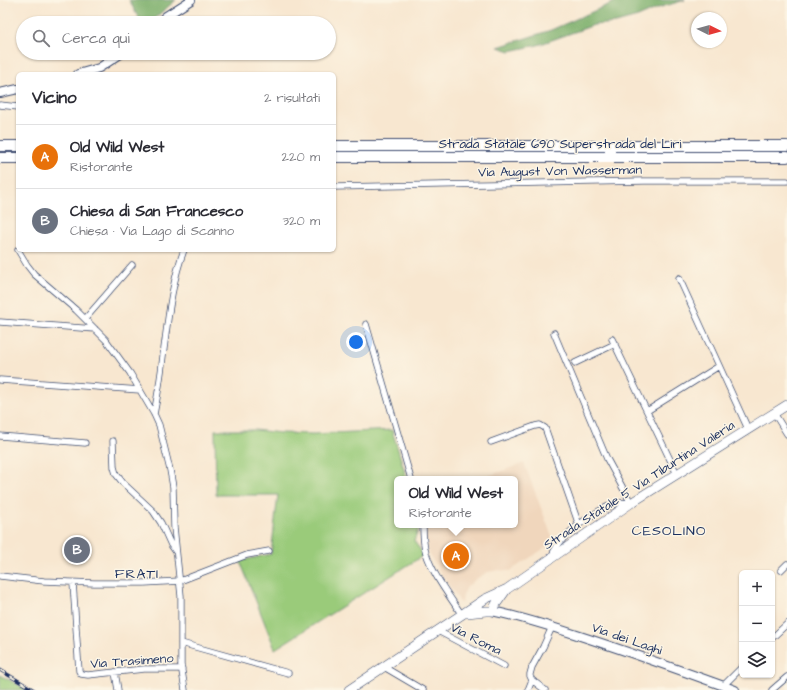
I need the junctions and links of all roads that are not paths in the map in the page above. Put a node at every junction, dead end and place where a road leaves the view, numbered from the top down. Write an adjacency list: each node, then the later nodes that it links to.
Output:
1 (191, 0): 2 (street)
2 (166, 16)
3 (111, 60): 4 (street)
4 (85, 72)
5 (16, 89): 6 (street)
6 (0, 93)
7 (0, 105): 8 (street)
8 (16, 107)
9 (0, 146): 10 (highway)
10 (16, 146)
11 (336, 146): 12 (highway, Strada Statale 690 Superstrada del Liri)
12 (787, 146)
13 (336, 157): 14 (highway, Strada Statale 690 Superstrada del Liri)
14 (787, 157)
15 (0, 158): 16 (highway)
16 (16, 158)
17 (787, 181): 18 (street, Via August Von Wasserman)
18 (336, 188)
19 (19, 252): 23 (street)
20 (183, 252): 35 (street)
21 (132, 265): 23 (street)
22 (679, 278): 29 (street)
23 (85, 319): 26 (street)
24 (0, 322): 26 (street)
25 (366, 324): 43 (street)
26 (95, 329): 31 (street)
27 (554, 333): 44 (street)
28 (575, 363): 33 (street)
29 (719, 366): 33 (street); 36 (street)
30 (0, 380): 31 (street)
31 (140, 390): 35 (street)
32 (787, 405): 34 (main road, Strada Statale 5 Via Tiburtina Valeria)
33 (647, 411): 42 (street)
34 (774, 413): 36 (main road, Strada Statale 5 Via Tiburtina Valeria); 37 (street)
35 (154, 414): 48 (street)
36 (748, 429): 42 (main road, Strada Statale 5 Via Tiburtina Valeria)
37 (787, 434)
38 (0, 436): 41 (street)
39 (113, 441): 48 (street)
40 (491, 442): 45 (street)
41 (85, 443)
42 (677, 474): 44 (main road, Strada Statale 5 Via Tiburtina Valeria)
43 (410, 476)
44 (631, 503): 45 (street); 49 (main road, Strada Statale 5 Via Tiburtina Valeria)
45 (579, 525): 49 (street)
46 (422, 528): 56 (street)
47 (269, 551): 53 (street)
48 (177, 553): 53 (street)
49 (550, 559): 55 (main road, Strada Statale 5 Via Tiburtina Valeria)
50 (787, 564): 51 (street)
51 (781, 570)
52 (0, 576): 54 (street)
53 (180, 581): 54 (street); 61 (street)
54 (73, 582): 66 (street, Via Trasimeno)
55 (491, 605): 56 (main road, Strada Statale 5 Via Tiburtina Valeria); 58 (street, Via dei Laghi)
56 (464, 614): 59 (main road, Strada Statale 5 Via Tiburtina Valeria)
57 (787, 624): 60 (street)
58 (552, 627): 69 (street); 70 (street, Via dei Laghi)
59 (438, 631): 62 (street, Via Roma); 63 (main road, Strada Statale 5 Via Tiburtina Valeria)
60 (775, 635)
61 (181, 643): 64 (street); 67 (street)
62 (504, 666)
63 (384, 667): 73 (main road, Strada Statale 5 Via Tiburtina Valeria); 74 (street)
64 (182, 669): 66 (street, Via Trasimeno); 72 (street)
65 (739, 670): 70 (street)
66 (115, 672): 71 (street)
67 (288, 673)
68 (787, 677): 78 (street)
69 (532, 680): 75 (street); 76 (street)
70 (723, 686): 77 (street, Via dei Laghi)
71 (118, 690)
72 (186, 690)
73 (349, 690)
74 (423, 690)
75 (528, 690)
76 (546, 690)
77 (735, 690)
78 (772, 690)

